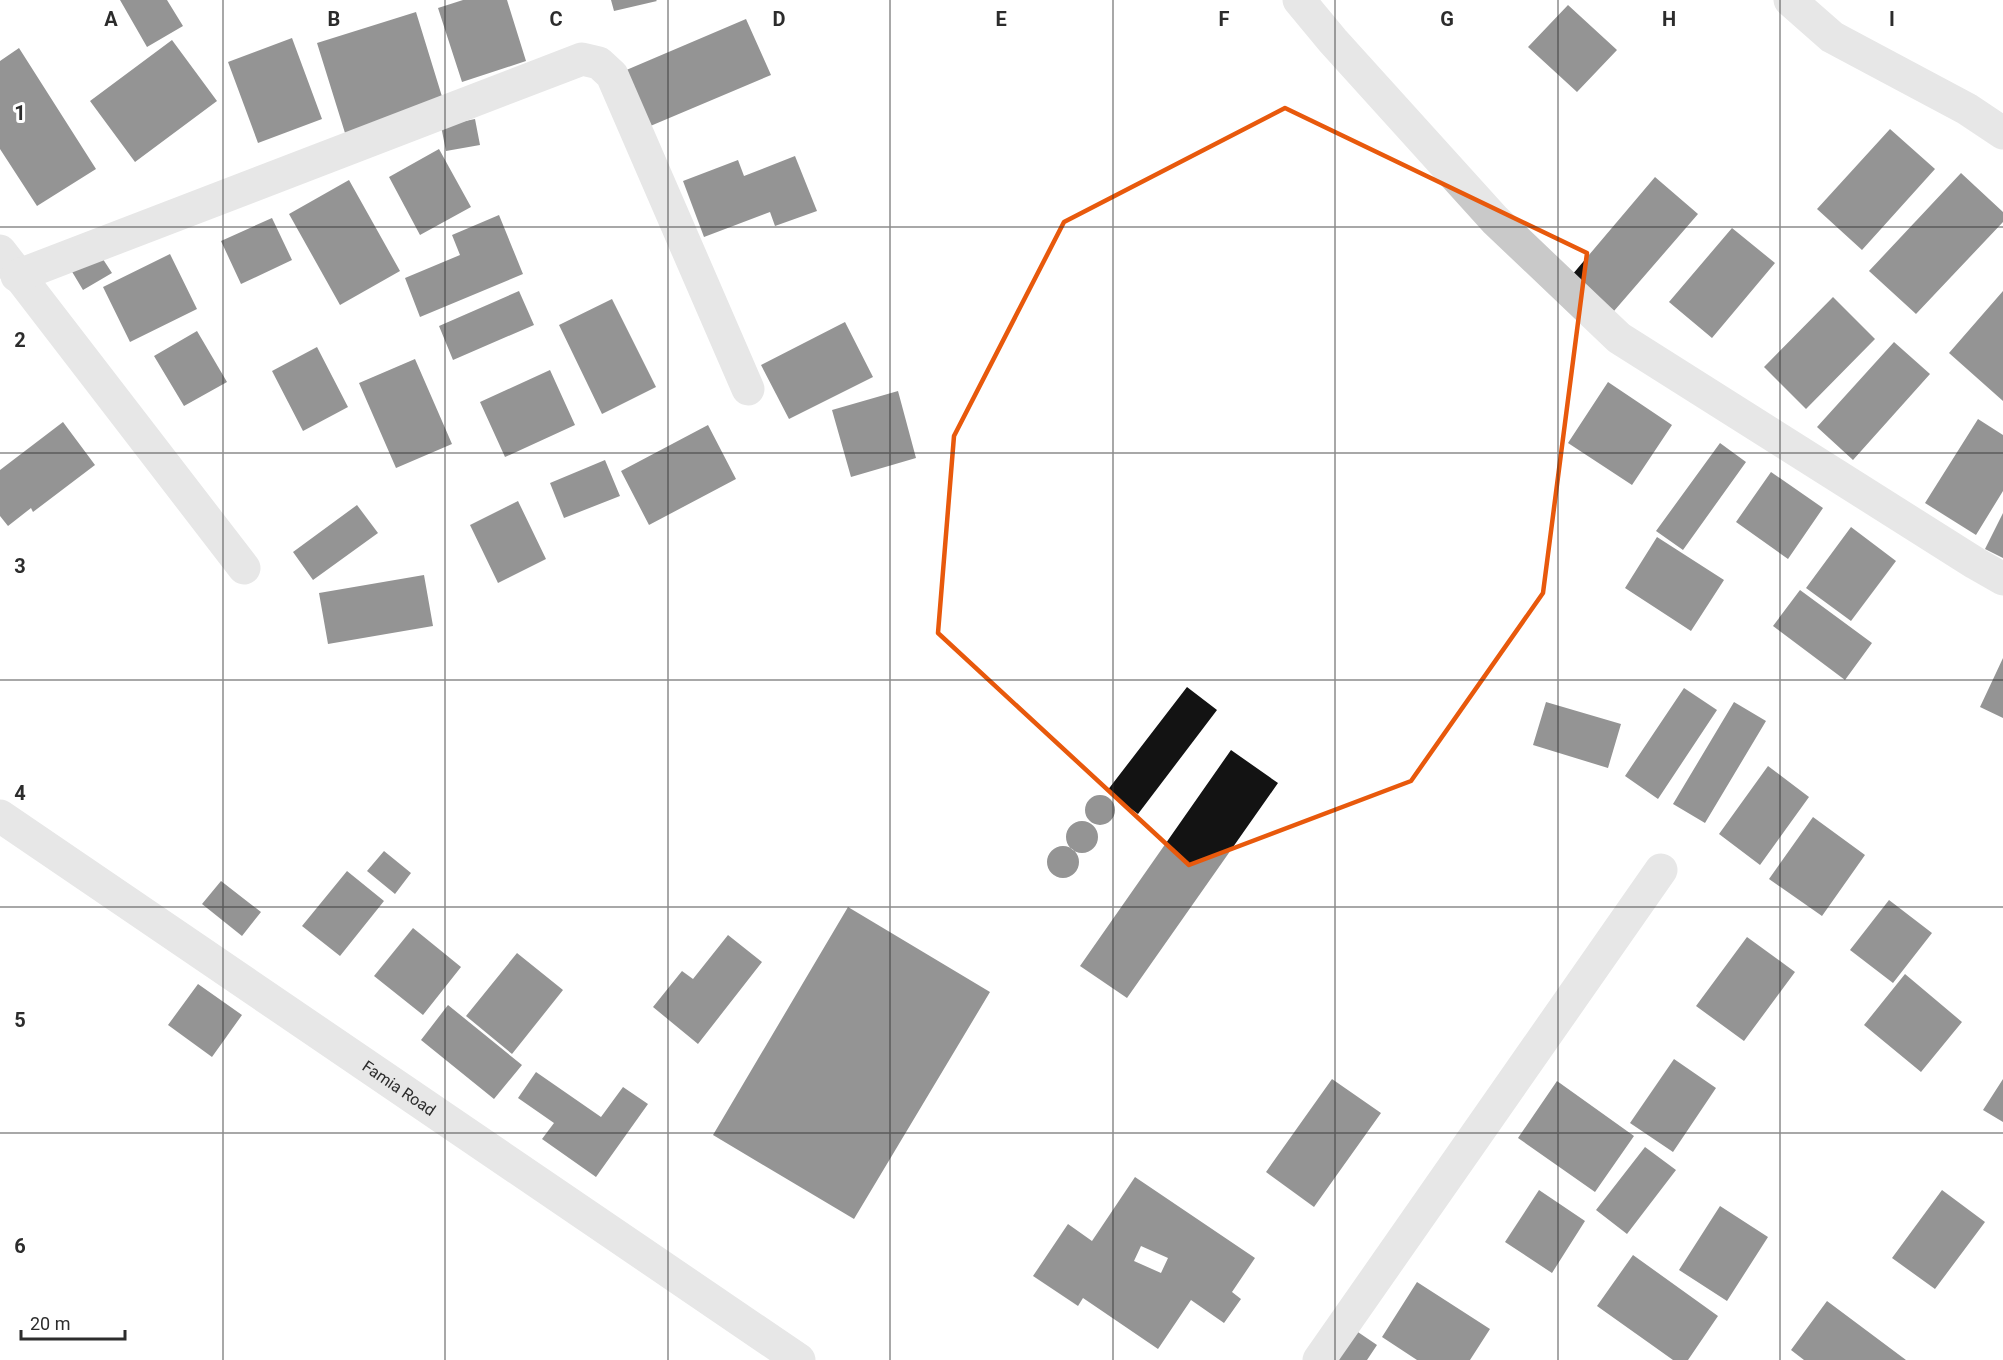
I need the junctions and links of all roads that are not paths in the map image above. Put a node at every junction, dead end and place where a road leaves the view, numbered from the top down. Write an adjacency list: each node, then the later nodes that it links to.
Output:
1 (1299, 0): 7 (street)
2 (1790, 0): 3 (street)
3 (2003, 134)
4 (9, 264): 5 (street); 6 (street)
5 (748, 389)
6 (244, 568)
7 (2003, 579)
8 (0, 816): 10 (street, Famia Road)
9 (1661, 870): 11 (street)
10 (799, 1360)
11 (1319, 1360)

